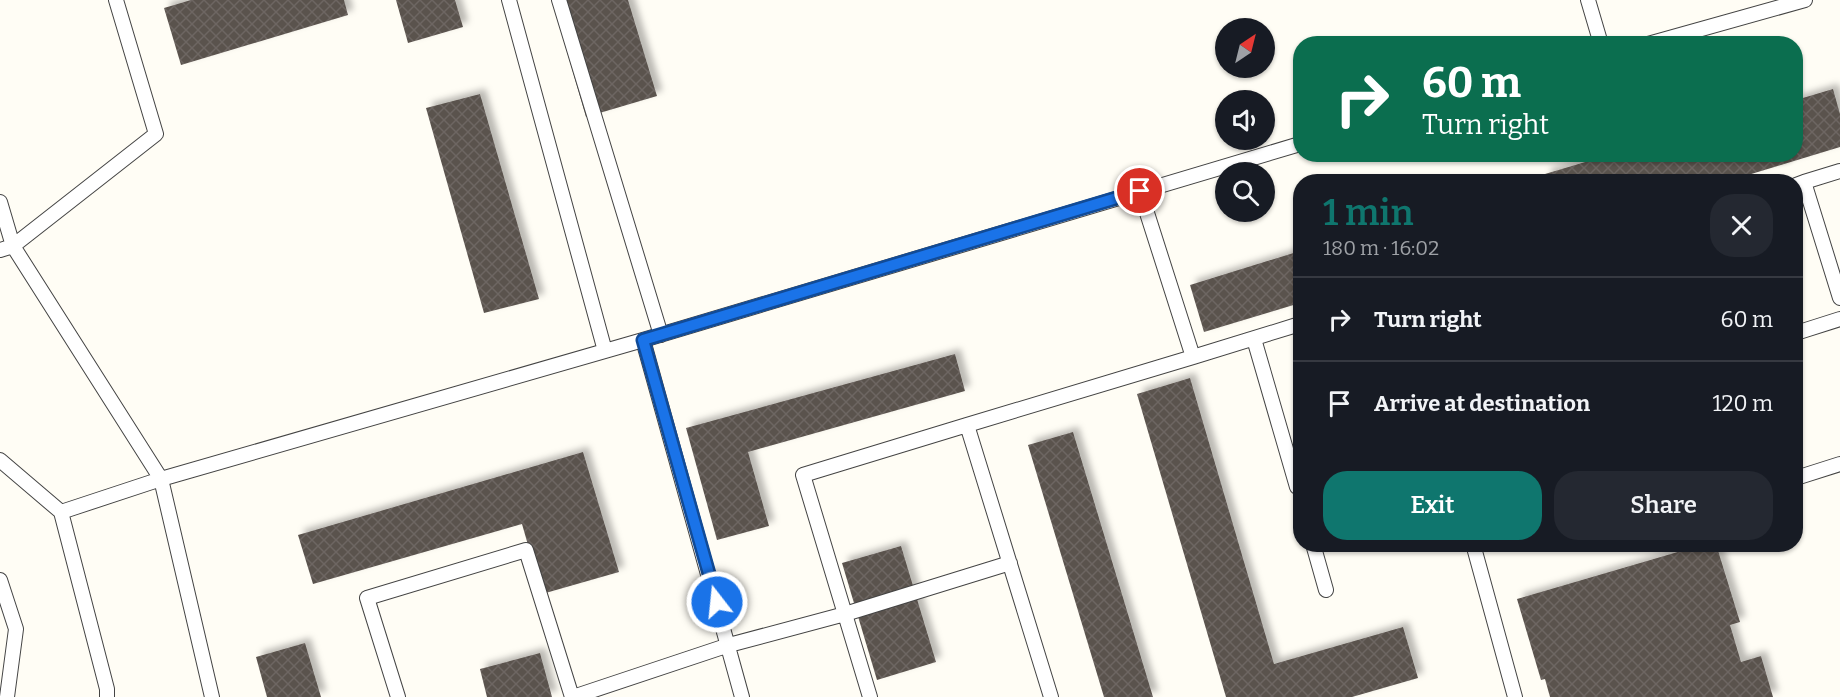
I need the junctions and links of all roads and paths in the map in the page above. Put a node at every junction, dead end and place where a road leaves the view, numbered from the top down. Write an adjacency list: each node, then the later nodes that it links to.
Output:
1 (116, 0): 15 (lane)
2 (509, 0): 23 (lane)
3 (559, 0): 20 (lane)
4 (1588, 0): 6 (lane)
5 (1805, 0): 7 (lane)
6 (1599, 36)
7 (1677, 36)
8 (1293, 146): 11 (lane)
9 (1840, 171): 10 (lane)
10 (1803, 183)
11 (1140, 191): 20 (lane); 24 (lane)
12 (1803, 193): 16 (lane)
13 (0, 202): 15 (lane)
14 (0, 237): 15 (lane)
15 (6, 248): 30 (lane)
16 (1840, 298)
17 (1840, 319): 19 (lane)
18 (1293, 326): 21 (lane)
19 (1803, 331)
20 (660, 334): 22 (lane)
21 (1254, 339): 24 (lane); 28 (lane)
22 (643, 340): 23 (lane); 38 (lane)
23 (605, 351): 30 (lane)
24 (1193, 357): 25 (lane)
25 (967, 425): 34 (lane); 37 (lane)
26 (0, 459): 31 (lane)
27 (1840, 464): 29 (lane)
28 (1293, 471)
29 (1803, 476)
30 (161, 479): 31 (lane); 41 (lane)
31 (61, 512): 40 (lane)
32 (1315, 552): 36 (lane)
33 (1475, 552): 47 (lane)
34 (1010, 563): 37 (lane); 46 (lane)
35 (0, 580): 39 (lane)
36 (1326, 590)
37 (845, 614): 38 (lane); 45 (lane)
38 (729, 645): 43 (lane); 44 (lane)
39 (7, 697)
40 (107, 697)
41 (212, 697)
42 (398, 697): 43 (lane)
43 (573, 697)
44 (742, 697)
45 (870, 697)
46 (1051, 697)
47 (1515, 697)

